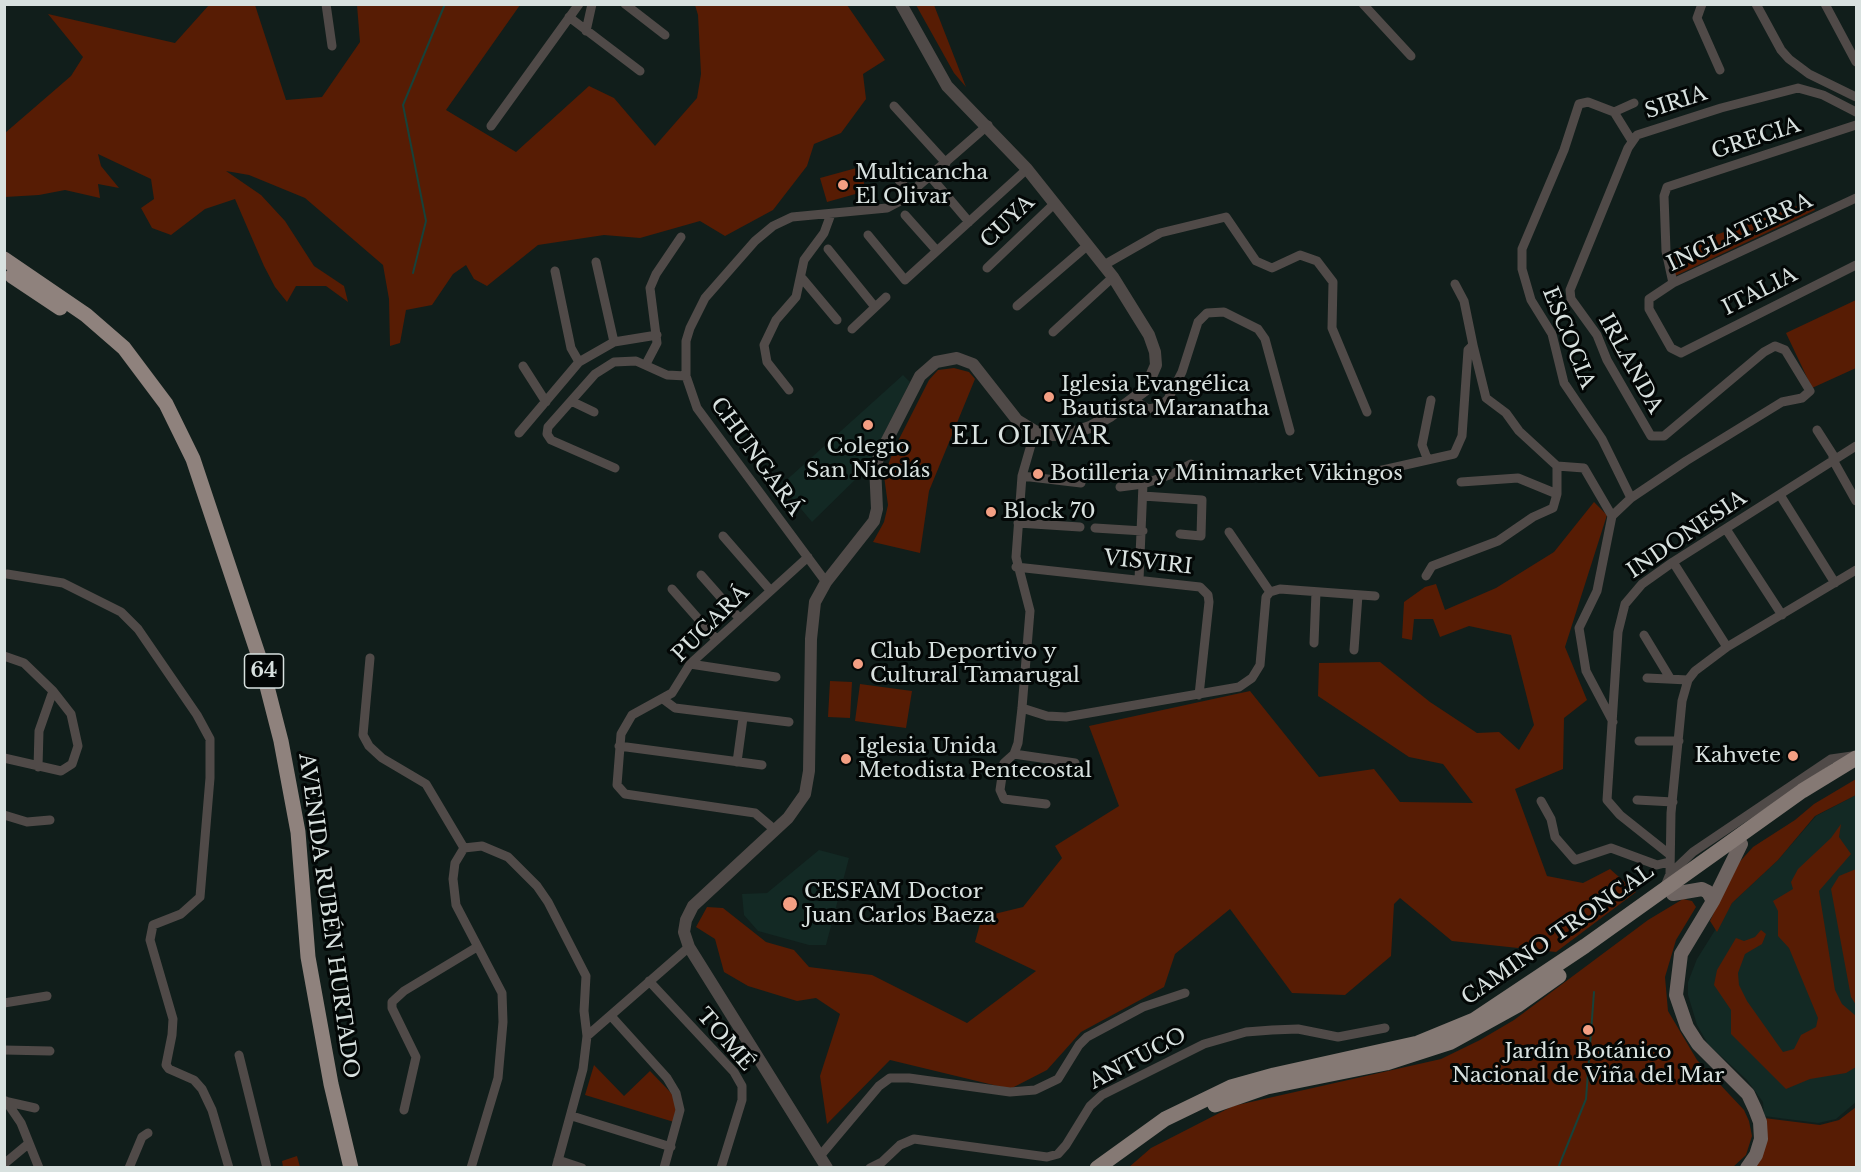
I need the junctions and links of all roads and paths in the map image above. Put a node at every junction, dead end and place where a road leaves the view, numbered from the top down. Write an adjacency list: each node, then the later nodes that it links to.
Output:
1 (326, 4): 13 (street)
2 (579, 4): 10 (street)
3 (592, 4): 11 (street)
4 (625, 4): 12 (street)
5 (901, 4): 23 (street)
6 (1363, 4): 14 (street)
7 (1702, 4): 16 (street)
8 (1756, 4): 18 (street)
9 (1825, 4): 15 (street)
10 (569, 17): 11 (street); 25 (street)
11 (586, 31): 17 (street)
12 (665, 35)
13 (332, 46)
14 (1411, 56)
15 (1857, 62)
16 (1720, 69)
17 (640, 71)
18 (1857, 98)
19 (1634, 103): 21 (street, SIRIA)
20 (894, 106): 27 (street)
21 (1614, 112): 26 (street); 94 (street, ESCOCIA)
22 (1857, 112): 26 (street, SIRIA)
23 (988, 125): 27 (street, CHUNGARÁ); 28 (street)
24 (1857, 125): 51 (street, GRECIA)
25 (491, 126)
26 (1632, 141): 53 (street, SIRIA)
27 (946, 163): 30 (street, CHUNGARÁ)
28 (1027, 169): 33 (street); 36 (street)
29 (894, 174): 31 (street)
30 (930, 176): 31 (street, CHUNGARÁ); 36 (street)
31 (910, 193): 34 (street, CHUNGARÁ)
32 (1857, 198): 51 (street, INGLATERRA)
33 (1054, 203): 39 (street); 46 (street, CUYA)
34 (831, 214): 49 (street); 67 (street, CHUNGARÁ)
35 (905, 215): 41 (street)
36 (969, 222): 41 (street)
37 (868, 235): 41 (street)
38 (681, 237): 61 (street)
39 (1088, 244): 44 (street); 55 (street)
40 (828, 249): 56 (street)
41 (937, 251)
42 (4, 259): 193 (highway, AVENIDA RUBÉN HURTADO / 64)
43 (596, 262): 62 (street)
44 (1104, 266): 50 (street); 74 (street)
45 (1857, 267): 57 (street, ITALIA)
46 (987, 268)
47 (4, 272): 192 (highway, AVENIDA RUBÉN HURTADO / 64)
48 (555, 272): 64 (street)
49 (801, 277): 58 (street); 68 (street)
50 (1113, 277): 60 (street); 69 (street)
51 (1673, 283): 57 (street, INGLATERRA)
52 (1455, 284): 63 (street)
53 (1569, 296): 94 (street, IRLANDA)
54 (886, 297): 56 (street)
55 (1017, 306)
56 (876, 307): 59 (street)
57 (1649, 309)
58 (837, 320)
59 (852, 328)
60 (1053, 333)
61 (657, 334): 62 (street); 65 (street)
62 (614, 342): 64 (street)
63 (1473, 345): 80 (street); 83 (street)
64 (579, 362): 72 (street)
65 (646, 364): 67 (street); 71 (street)
66 (523, 366): 72 (street)
67 (686, 376): 105 (street, CHUNGARÁ)
68 (789, 390)
69 (1134, 400): 76 (street); 77 (street)
70 (1431, 400): 80 (street)
71 (571, 401): 73 (street); 84 (street)
72 (546, 402): 78 (street)
73 (594, 412)
74 (1367, 412)
75 (1817, 430): 81 (street)
76 (1035, 431): 85 (street); 113 (street)
77 (1290, 431)
78 (519, 432)
79 (1857, 446): 81 (street, INDONESIA)
80 (1427, 458): 86 (street)
81 (1833, 460): 92 (street, INDONESIA); 95 (street)
82 (1191, 464): 89 (street)
83 (1557, 466): 91 (street); 96 (street)
84 (615, 468)
85 (1022, 476): 88 (street); 97 (street)
86 (1356, 476)
87 (1461, 482): 91 (street)
88 (1081, 483)
89 (1143, 484): 90 (street); 93 (street)
90 (1120, 487)
91 (1557, 494): 111 (street)
92 (1780, 495): 100 (street, INDONESIA); 114 (street)
93 (1143, 496): 101 (street); 103 (street)
94 (1631, 498): 96 (street)
95 (1857, 501)
96 (1612, 516): 141 (street)
97 (1018, 523): 98 (street); 107 (street)
98 (1080, 527)
99 (1095, 528): 101 (street)
100 (1726, 529): 106 (street, INDONESIA); 121 (street)
101 (1143, 531): 112 (street)
102 (1229, 532): 117 (street)
103 (1180, 534)
104 (723, 536): 116 (street)
105 (808, 557): 113 (street, CHUNGARÁ); 116 (street, PUCARÁ)
106 (1673, 562): 126 (street); 141 (street, INDONESIA)
107 (1016, 567): 112 (street, VISVIRI); 138 (street)
108 (1857, 570): 114 (street)
109 (7, 574): 190 (street)
110 (701, 575): 122 (street)
111 (1426, 576)
112 (1139, 580): 136 (street, VISVIRI)
113 (826, 582): 159 (street)
114 (1835, 583): 121 (street)
115 (672, 590): 124 (street)
116 (770, 590): 122 (street, PUCARÁ)
117 (1270, 592): 118 (street); 136 (street)
118 (1316, 592): 119 (street); 125 (street)
119 (1358, 595): 120 (street); 127 (street)
120 (1375, 597)
121 (1782, 615): 126 (street)
122 (739, 618): 124 (street, PUCARÁ)
123 (1644, 635): 133 (street)
124 (716, 639): 130 (street, PUCARÁ)
125 (1314, 643)
126 (1727, 646): 134 (street)
127 (1354, 650)
128 (4, 656): 135 (street)
129 (370, 658): 161 (street)
130 (690, 664): 131 (street); 137 (street, PUCARÁ)
131 (776, 677)
132 (1647, 678): 133 (street)
133 (1670, 678): 134 (street)
134 (1688, 680): 143 (street)
135 (53, 691): 151 (street); 151 (street)
136 (1199, 694): 138 (street)
137 (663, 699): 139 (street); 144 (street, PUCARÁ)
138 (1022, 708): 145 (street)
139 (743, 718): 140 (street); 148 (street)
140 (789, 722)
141 (1613, 722): 163 (street, INDONESIA)
142 (1639, 741): 143 (street)
143 (1679, 741): 155 (street)
144 (619, 746): 148 (street); 159 (street, PUCARÁ)
145 (1014, 754): 149 (street); 156 (street)
146 (1857, 756): 162 (street, CAMINO TRONCAL); 164 (main road, CAMINO TRONCAL)
147 (4, 758): 151 (street)
148 (737, 762): 150 (street)
149 (1075, 763)
150 (762, 765)
151 (38, 767)
152 (1857, 769): 160 (main road, CAMINO TRONCAL)
153 (1637, 800): 155 (street)
154 (1541, 801): 163 (street, CAMINO TRONCAL)
155 (1673, 802): 163 (street)
156 (1046, 804)
157 (4, 814): 158 (street)
158 (50, 820)
159 (775, 830): 167 (street)
160 (1741, 844): 164 (main road, CAMINO TRONCAL); 165 (main road)
161 (464, 849): 166 (street); 174 (street)
162 (1693, 852): 163 (street, CAMINO TRONCAL); 164 (street, CAMINO TRONCAL)
163 (1669, 858): 164 (street)
164 (1669, 885): 165 (main road); 200 (main road, CAMINO TRONCAL); 201 (main road, CAMINO TRONCAL)
165 (1713, 901): 202 (main road)
166 (477, 947): 180 (street); 194 (street)
167 (689, 947): 168 (street); 185 (street)
168 (649, 981): 172 (street); 197 (street, TOMÉ)
169 (1185, 993): 185 (street)
170 (47, 996): 171 (street)
171 (4, 1003)
172 (611, 1016): 174 (street); 184 (street)
173 (1385, 1028): 199 (street, ANTUCO)
174 (588, 1036): 181 (street)
175 (4, 1050): 176 (street)
176 (50, 1051)
177 (239, 1055): 191 (street)
178 (5, 1101): 179 (street); 183 (street)
179 (35, 1108)
180 (404, 1110)
181 (572, 1116): 184 (street); 187 (street)
182 (148, 1133): 189 (street)
183 (28, 1144): 186 (street); 188 (street)
184 (671, 1148): 196 (street)
185 (820, 1156): 198 (street)
186 (4, 1164)
187 (557, 1164): 195 (street)
188 (39, 1167)
189 (129, 1167)
190 (229, 1167)
191 (267, 1167)
192 (341, 1167)
193 (351, 1167)
194 (471, 1167)
195 (582, 1167)
196 (664, 1167)
197 (721, 1167)
198 (827, 1167)
199 (870, 1167)
200 (1097, 1167)
201 (1113, 1167)
202 (1747, 1167)

